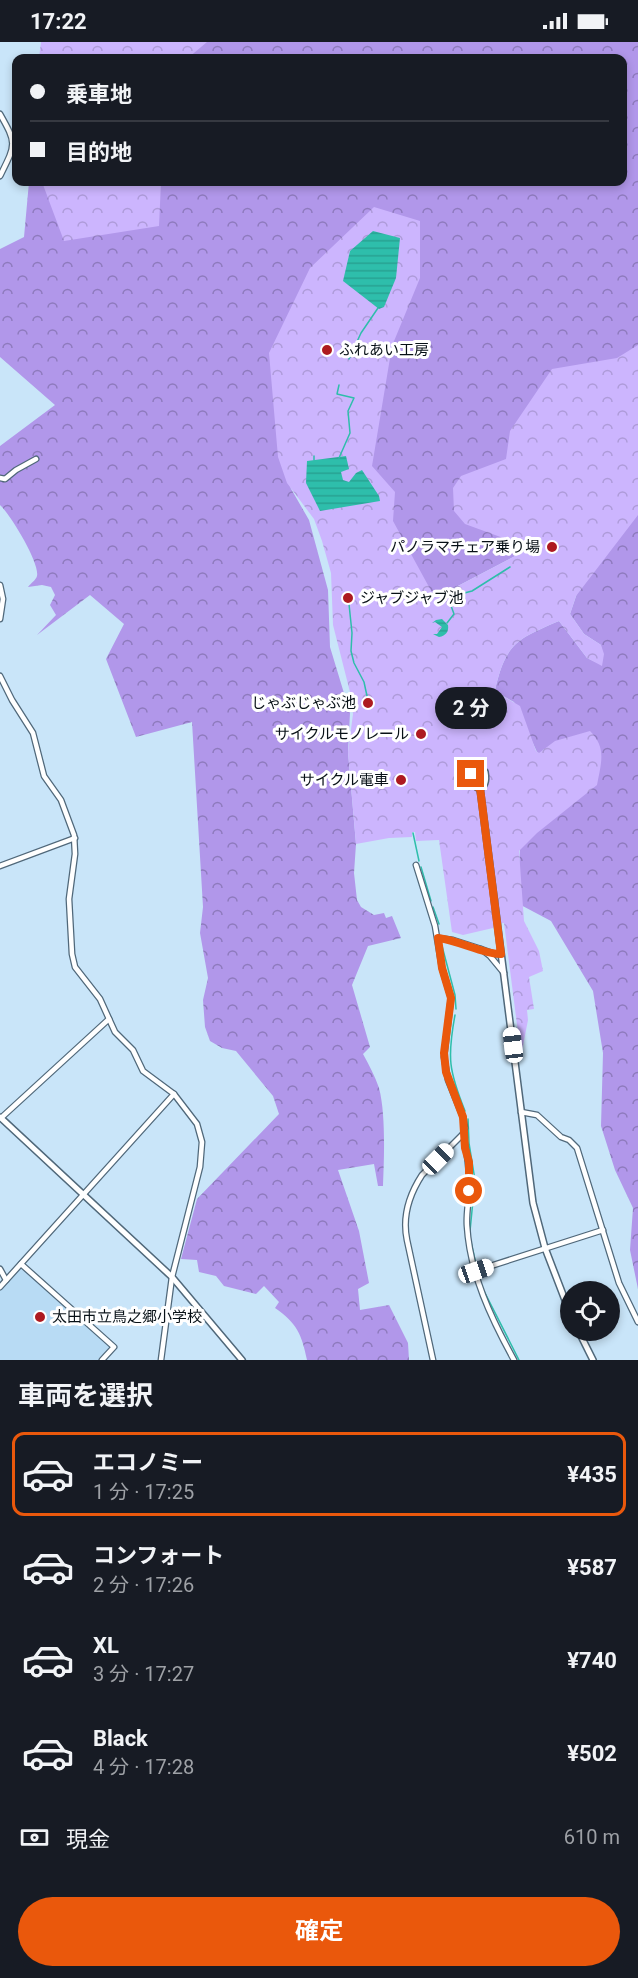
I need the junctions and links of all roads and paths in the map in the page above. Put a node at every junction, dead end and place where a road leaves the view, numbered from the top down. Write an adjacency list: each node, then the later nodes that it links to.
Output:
1 (0, 114): 2 (street)
2 (12, 135)
3 (12, 145): 4 (street)
4 (0, 176)
5 (36, 459): 6 (street)
6 (0, 478)
7 (0, 585): 8 (street)
8 (0, 618)
9 (0, 676): 11 (street)
10 (480, 788): 16 (street)
11 (75, 838): 13 (street); 18 (street)
12 (416, 865): 14 (street)
13 (0, 866)
14 (438, 938): 15 (street); 22 (street)
15 (480, 949): 16 (street); 17 (street)
16 (501, 954): 17 (street)
17 (504, 973): 20 (street)
18 (110, 1019): 19 (street); 21 (street)
19 (174, 1094): 23 (street); 29 (street)
20 (521, 1112): 24 (street); 25 (street)
21 (1, 1118): 23 (street)
22 (463, 1134): 28 (street); 38 (street)
23 (85, 1194): 26 (street); 29 (street)
24 (603, 1230): 25 (street); 33 (street)
25 (545, 1248): 28 (street); 32 (street)
26 (21, 1264): 30 (street); 35 (street)
27 (0, 1269): 30 (street)
28 (476, 1271): 39 (street)
29 (172, 1277): 36 (street); 37 (street)
30 (6, 1280): 31 (street)
31 (0, 1287)
32 (560, 1287)
33 (638, 1322)
34 (584, 1341): 40 (street)
35 (102, 1360)
36 (161, 1360)
37 (242, 1360)
38 (434, 1360)
39 (514, 1360)
40 (593, 1360)

